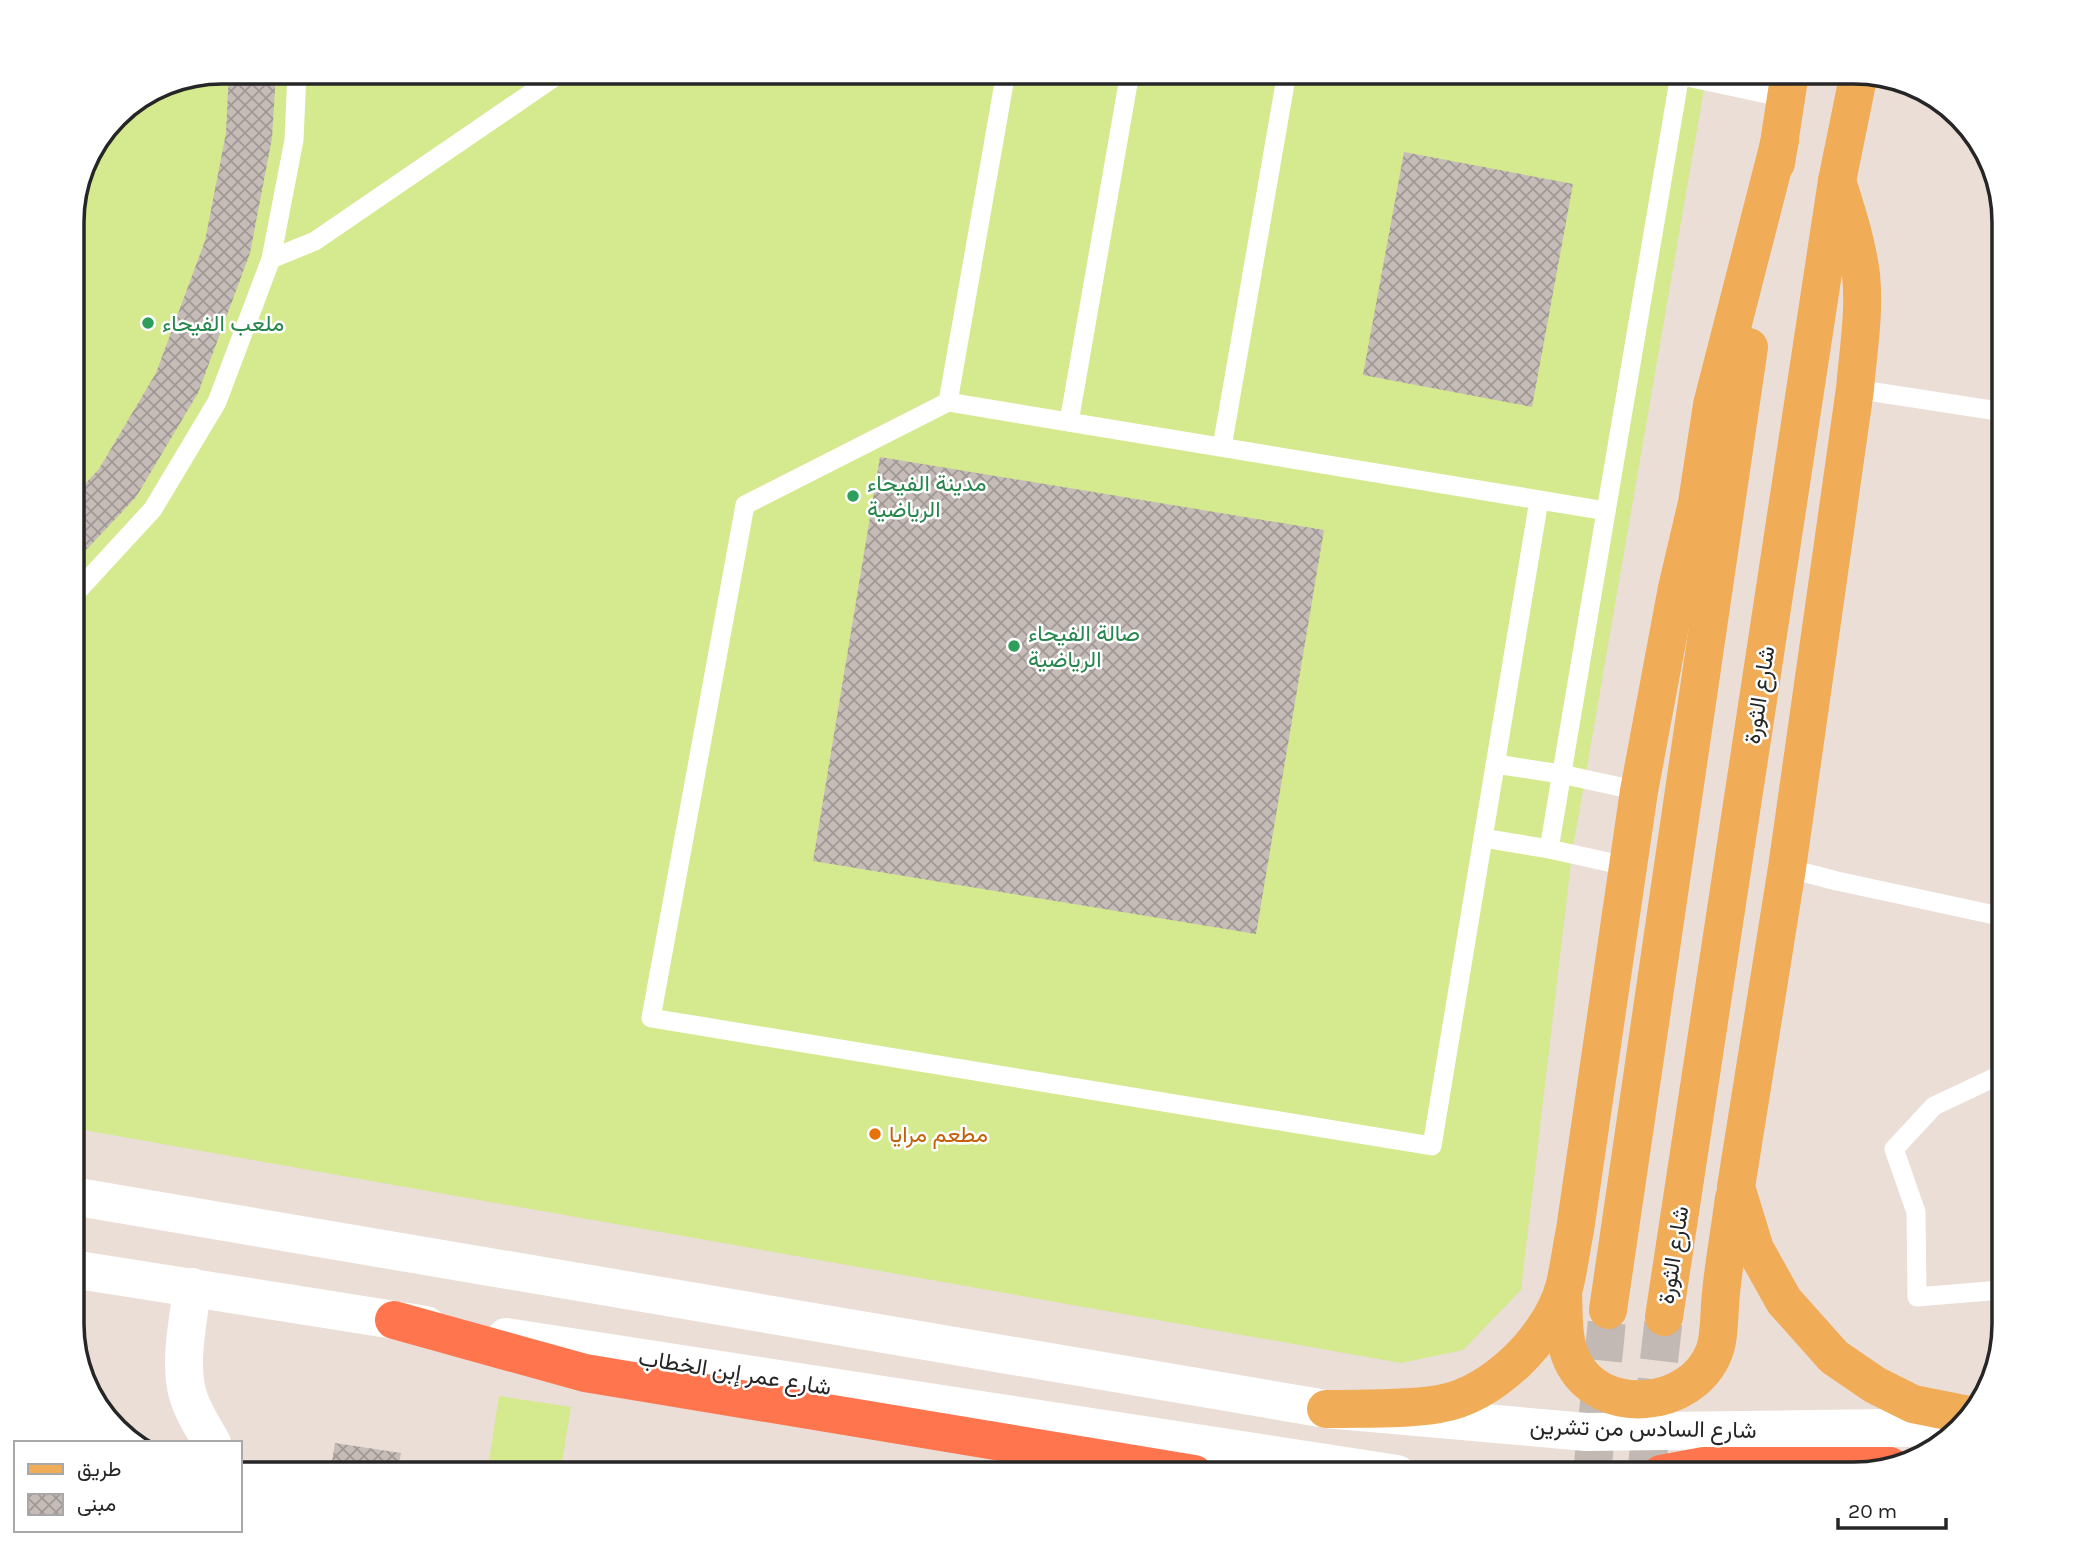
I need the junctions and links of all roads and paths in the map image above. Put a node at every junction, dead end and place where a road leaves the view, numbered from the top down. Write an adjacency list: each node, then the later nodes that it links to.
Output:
1 (296, 84): 11 (lane)
2 (544, 84): 11 (lane)
3 (1004, 84): 13 (lane)
4 (1128, 84): 15 (lane)
5 (1285, 84): 16 (lane)
6 (1670, 84): 18 (lane)
7 (1856, 84): 10 (main road, شارع الثورة)
8 (1788, 85): 9 (main road)
9 (1780, 140): 22 (main road); 35 (main road)
10 (1837, 181): 12 (main road); 36 (main road, شارع الثورة)
11 (271, 259): 19 (lane)
12 (1855, 388): 14 (lane); 26 (main road)
13 (948, 402): 15 (lane); 23 (lane)
14 (1992, 410)
15 (1069, 422): 16 (lane)
16 (1222, 447): 17 (lane)
17 (1539, 500): 18 (lane); 20 (lane)
18 (1606, 510): 21 (lane)
19 (84, 584)
20 (1495, 764): 21 (lane); 23 (lane)
21 (1561, 774): 22 (lane); 24 (lane)
22 (1639, 791): 25 (main road)
23 (1483, 838): 24 (lane)
24 (1549, 849): 25 (lane)
25 (1626, 866): 33 (main road)
26 (1787, 867): 27 (lane); 29 (main road)
27 (1992, 914)
28 (1992, 1079): 34 (lane)
29 (1736, 1187): 33 (main road); 39 (main road)
30 (84, 1198): 38 (main road)
31 (84, 1271): 32 (main road, شارع عمر إبن الخطاب)
32 (192, 1287): 37 (main road, شارع عمر إبن الخطاب); 41 (main road)
33 (1563, 1289): 38 (main road)
34 (1992, 1291)
35 (1608, 1310)
36 (1664, 1317)
37 (394, 1320): 42 (highway); 43 (main road, شارع عمر إبن الخطاب)
38 (1326, 1409): 40 (main road, شارع السادس من تشرين)
39 (1959, 1413)
40 (1946, 1427)
41 (211, 1441)
42 (1122, 1462)
43 (1319, 1462)

